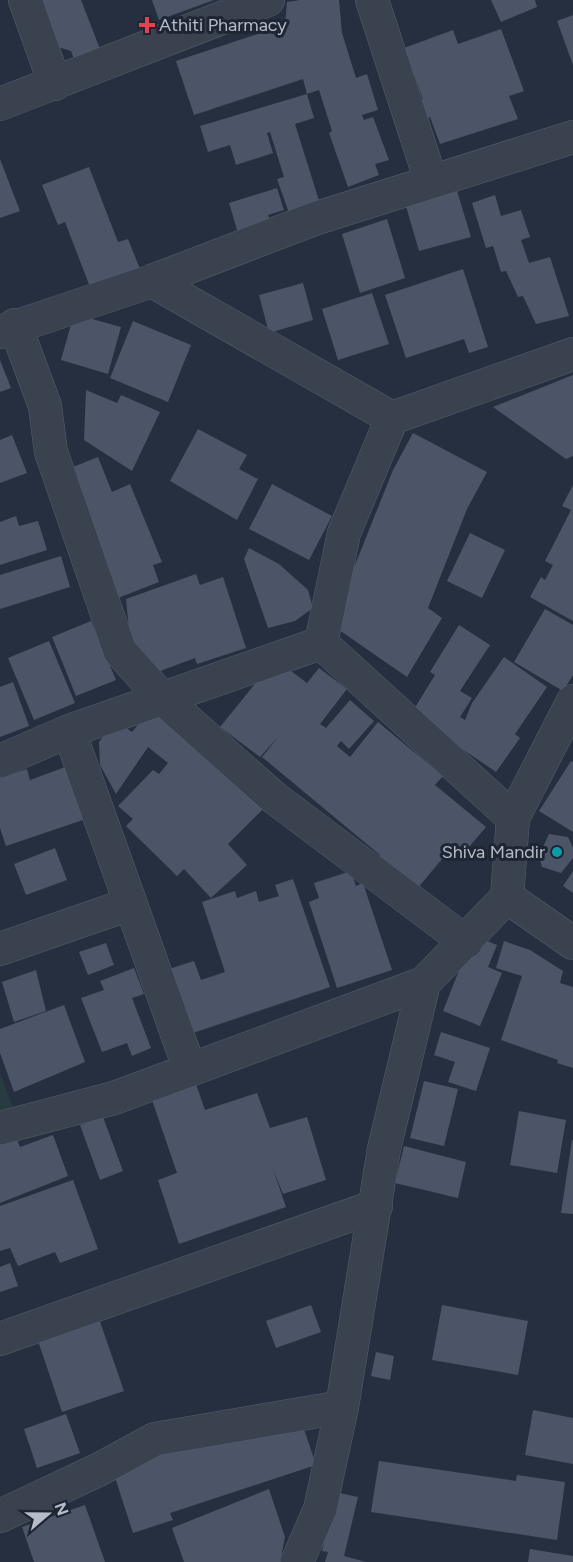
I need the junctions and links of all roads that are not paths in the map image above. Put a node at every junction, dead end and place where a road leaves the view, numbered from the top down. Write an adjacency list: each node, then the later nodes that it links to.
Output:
1 (25, 0): 4 (street)
2 (372, 0): 7 (street)
3 (251, 3): 4 (street)
4 (55, 84): 5 (street)
5 (0, 104)
6 (573, 137): 7 (street)
7 (431, 181): 8 (street)
8 (152, 280): 9 (street); 11 (street)
9 (8, 329): 13 (street)
10 (573, 354): 11 (street)
11 (392, 418): 12 (street)
12 (321, 643): 13 (street); 17 (street)
13 (161, 697): 15 (street); 20 (street)
14 (573, 701): 17 (street)
15 (69, 731): 16 (street); 19 (street)
16 (0, 761)
17 (513, 818): 18 (street)
18 (507, 897): 20 (street); 21 (street)
19 (130, 904): 22 (street); 24 (street)
20 (465, 942): 23 (street)
21 (573, 943)
22 (0, 949)
23 (424, 983): 24 (street); 26 (street)
24 (190, 1070): 25 (street)
25 (0, 1128)
26 (376, 1206): 27 (street); 28 (street)
27 (0, 1339)
28 (342, 1407): 29 (street); 30 (street)
29 (0, 1516)
30 (297, 1562)

